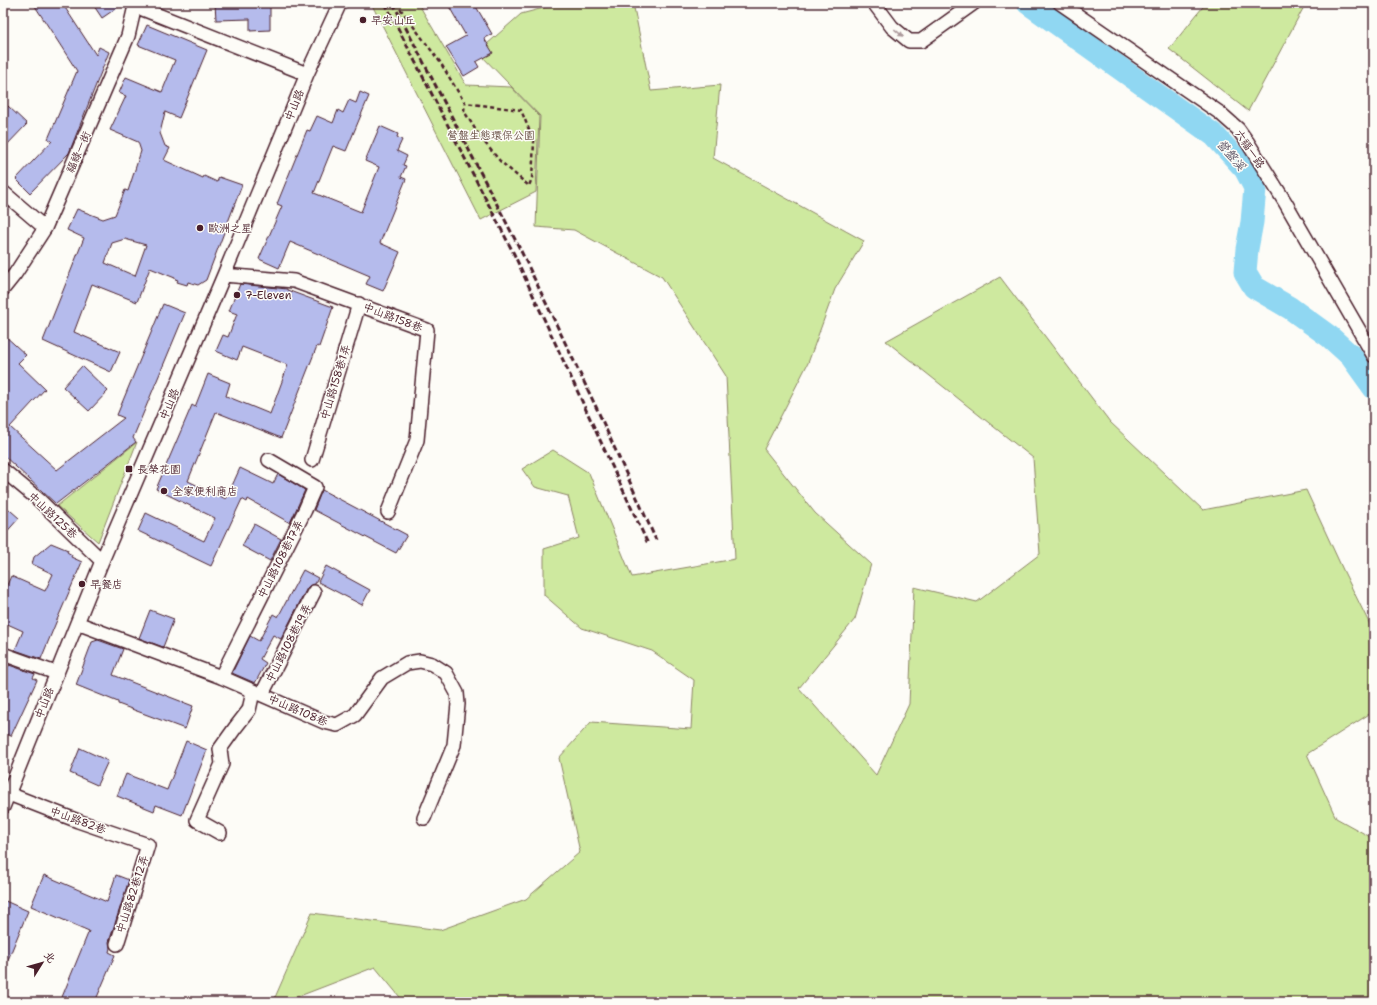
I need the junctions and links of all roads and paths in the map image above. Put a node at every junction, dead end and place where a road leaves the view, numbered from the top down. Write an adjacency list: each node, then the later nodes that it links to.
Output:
1 (340, 3): 7 (street, 中山路)
2 (396, 3): 8 (path)
3 (874, 3): 4 (street, one-way to 4)
4 (974, 3)
5 (1060, 3): 14 (street, 六福一路)
6 (134, 4): 7 (street, 福祿一街); 10 (street, 福祿一街)
7 (307, 74): 11 (street, 中山路)
8 (465, 104): 8 (path)
9 (3, 192): 10 (street)
10 (44, 228): 12 (street, 福祿一街)
11 (224, 275): 13 (street, 中山路158巷); 19 (street, 中山路)
12 (3, 289)
13 (358, 304): 16 (street, 中山路158巷1弄); 18 (street, 中山路158巷)
14 (1374, 356)
15 (269, 460): 24 (street, 中山路108巷17弄)
16 (312, 460)
17 (3, 470): 19 (street, 中山路125巷)
18 (388, 512)
19 (102, 561): 21 (street, 中山路)
20 (314, 592): 25 (street, 中山路108巷19弄)
21 (77, 623): 23 (street, 中山路); 24 (street, 中山路108巷)
22 (3, 654): 23 (street)
23 (56, 673): 26 (street, 中山路)
24 (221, 677): 25 (street, 中山路108巷)
25 (258, 693): 28 (street, 中山路108巷); 29 (street, 中山路108巷19弄)
26 (9, 794): 27 (street, 中山路); 30 (street, 中山路82巷)
27 (3, 807)
28 (424, 818)
29 (220, 833)
30 (148, 845): 31 (street, 中山路82巷12弄)
31 (116, 944)

